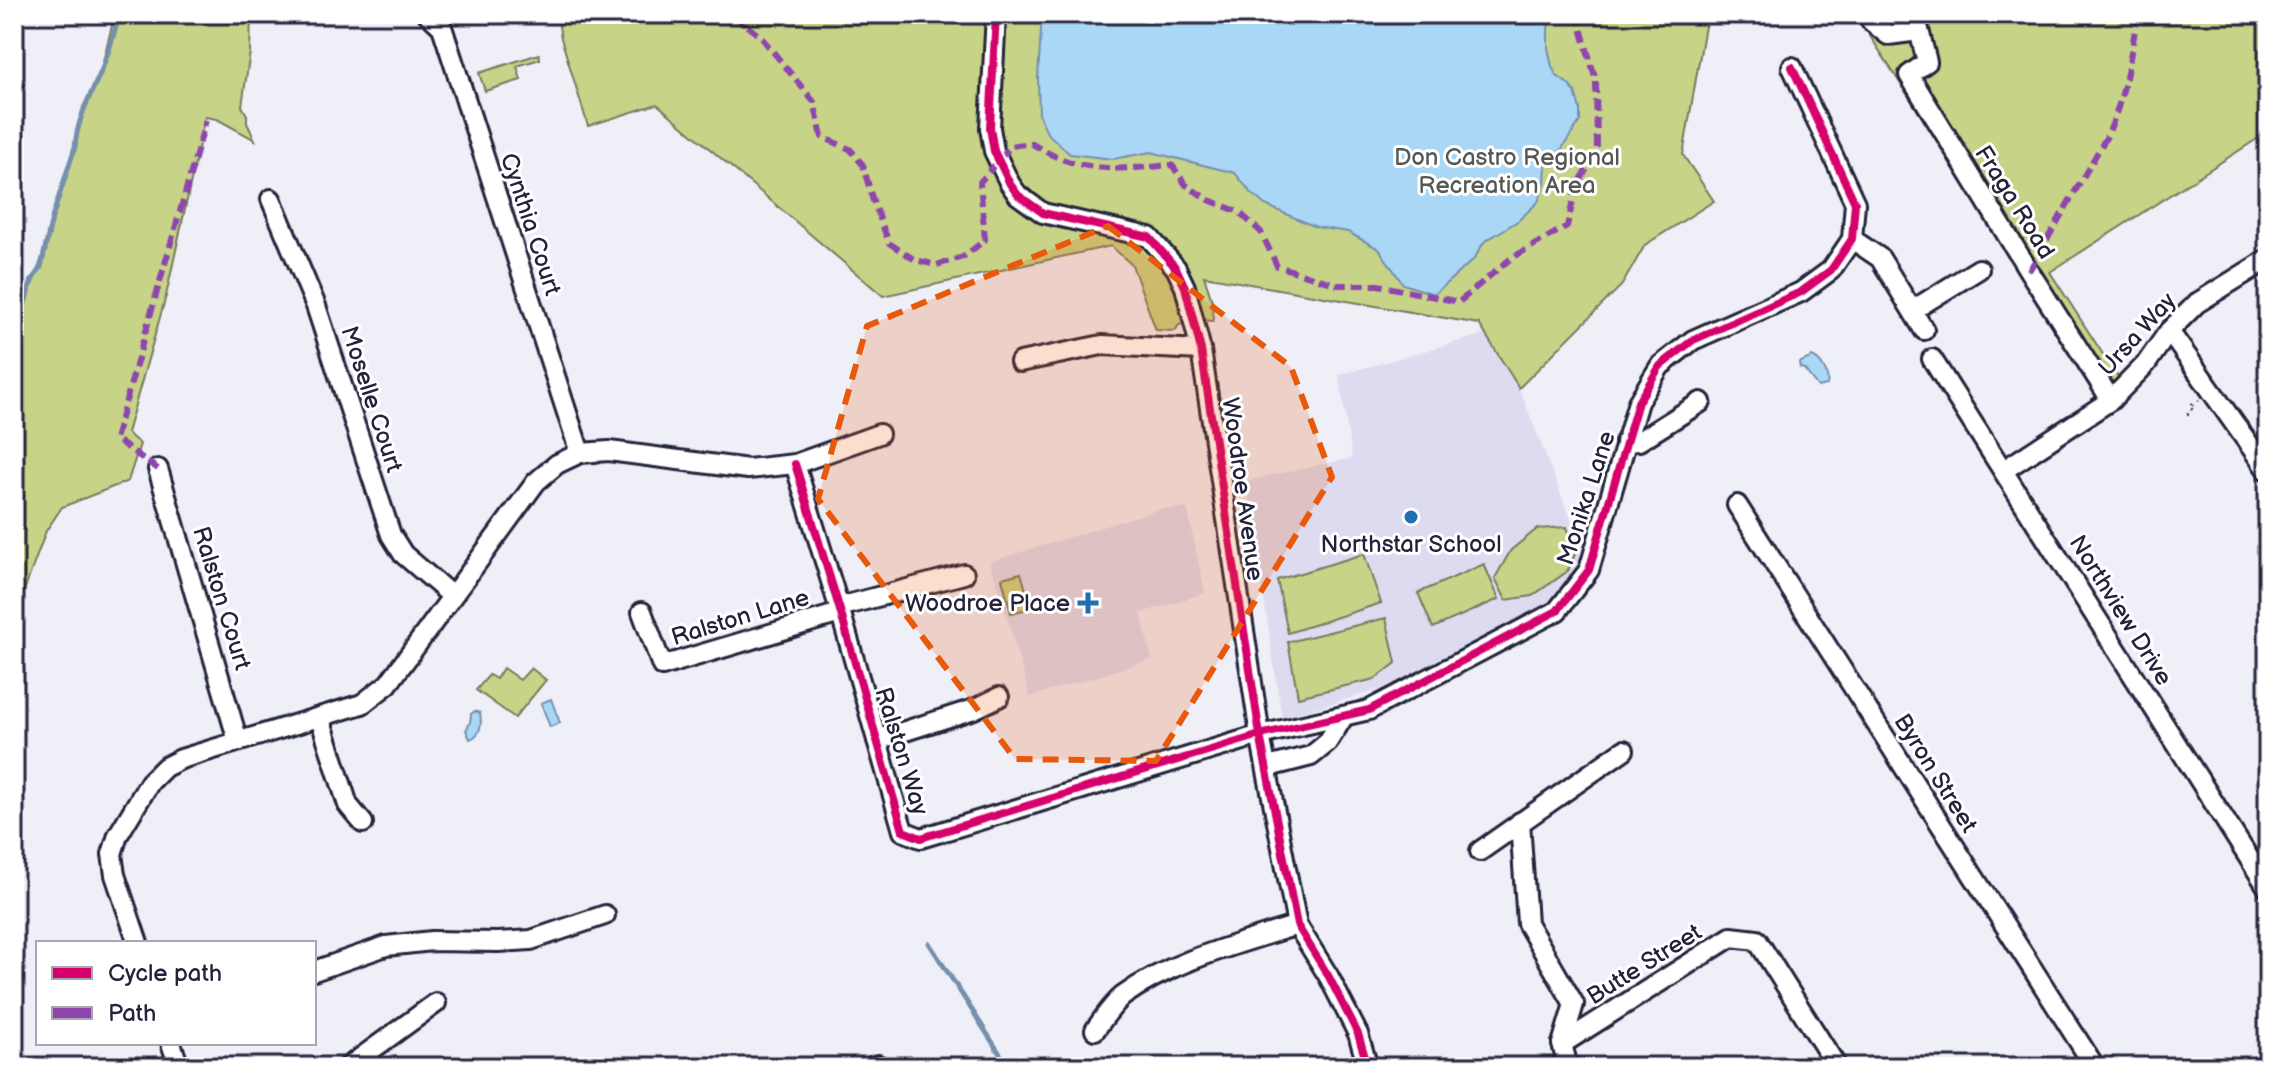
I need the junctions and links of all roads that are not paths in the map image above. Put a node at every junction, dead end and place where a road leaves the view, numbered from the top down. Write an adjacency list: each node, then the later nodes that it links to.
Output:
1 (428, 14): 20 (street, Cynthia Court)
2 (996, 14): 13 (street, Woodroe Avenue)
3 (1868, 14): 4 (street, Fraga Road)
4 (1917, 23): 16 (street, Fraga Road)
5 (1792, 67): 7 (street)
6 (271, 199): 27 (street, Moselle Court)
7 (1852, 239): 10 (street); 19 (street, Monika Lane)
8 (2268, 259): 12 (street, Ursa Way)
9 (1979, 269): 10 (street)
10 (1913, 310): 11 (street)
11 (1924, 330)
12 (2169, 331): 16 (street, Ursa Way); 24 (street)
13 (1201, 350): 15 (street); 33 (street, Woodroe Avenue)
14 (1932, 359): 23 (street, Northview Drive)
15 (1020, 362)
16 (2111, 400): 23 (street, Ursa Way)
17 (1701, 402): 19 (street)
18 (879, 434): 21 (street)
19 (1625, 442): 31 (street, Monika Lane)
20 (580, 453): 21 (street); 27 (street)
21 (795, 464): 28 (street, Ralston Way)
22 (158, 469): 35 (street, Ralston Court)
23 (2004, 470): 41 (street, Northview Drive)
24 (2268, 471)
25 (1737, 505): 55 (street, Byron Street)
26 (964, 574): 28 (street)
27 (452, 596): 32 (street)
28 (840, 610): 29 (street, Ralston Lane); 34 (street, Ralston Way)
29 (642, 612)
30 (999, 697): 34 (street)
31 (1344, 716): 33 (street, Monika Lane); 37 (street)
32 (320, 718): 35 (street); 39 (street)
33 (1260, 735): 34 (street, Ralston Way); 37 (street, Woodroe Avenue)
34 (877, 740)
35 (238, 741): 44 (street)
36 (1624, 750): 38 (street)
37 (1268, 767): 43 (street, Woodroe Avenue)
38 (1520, 822): 40 (street); 48 (street)
39 (363, 823)
40 (1480, 851)
41 (2268, 888)
42 (605, 915): 45 (street)
43 (1297, 925): 47 (street); 52 (street, Woodroe Avenue)
44 (137, 941)
45 (316, 970)
46 (436, 1003): 51 (street)
47 (1095, 1030)
48 (1562, 1044): 53 (street); 54 (street, Butte Street)
49 (172, 1045): 50 (street)
50 (179, 1067)
51 (348, 1067)
52 (1368, 1067)
53 (1568, 1067)
54 (1837, 1067)
55 (2095, 1067)

